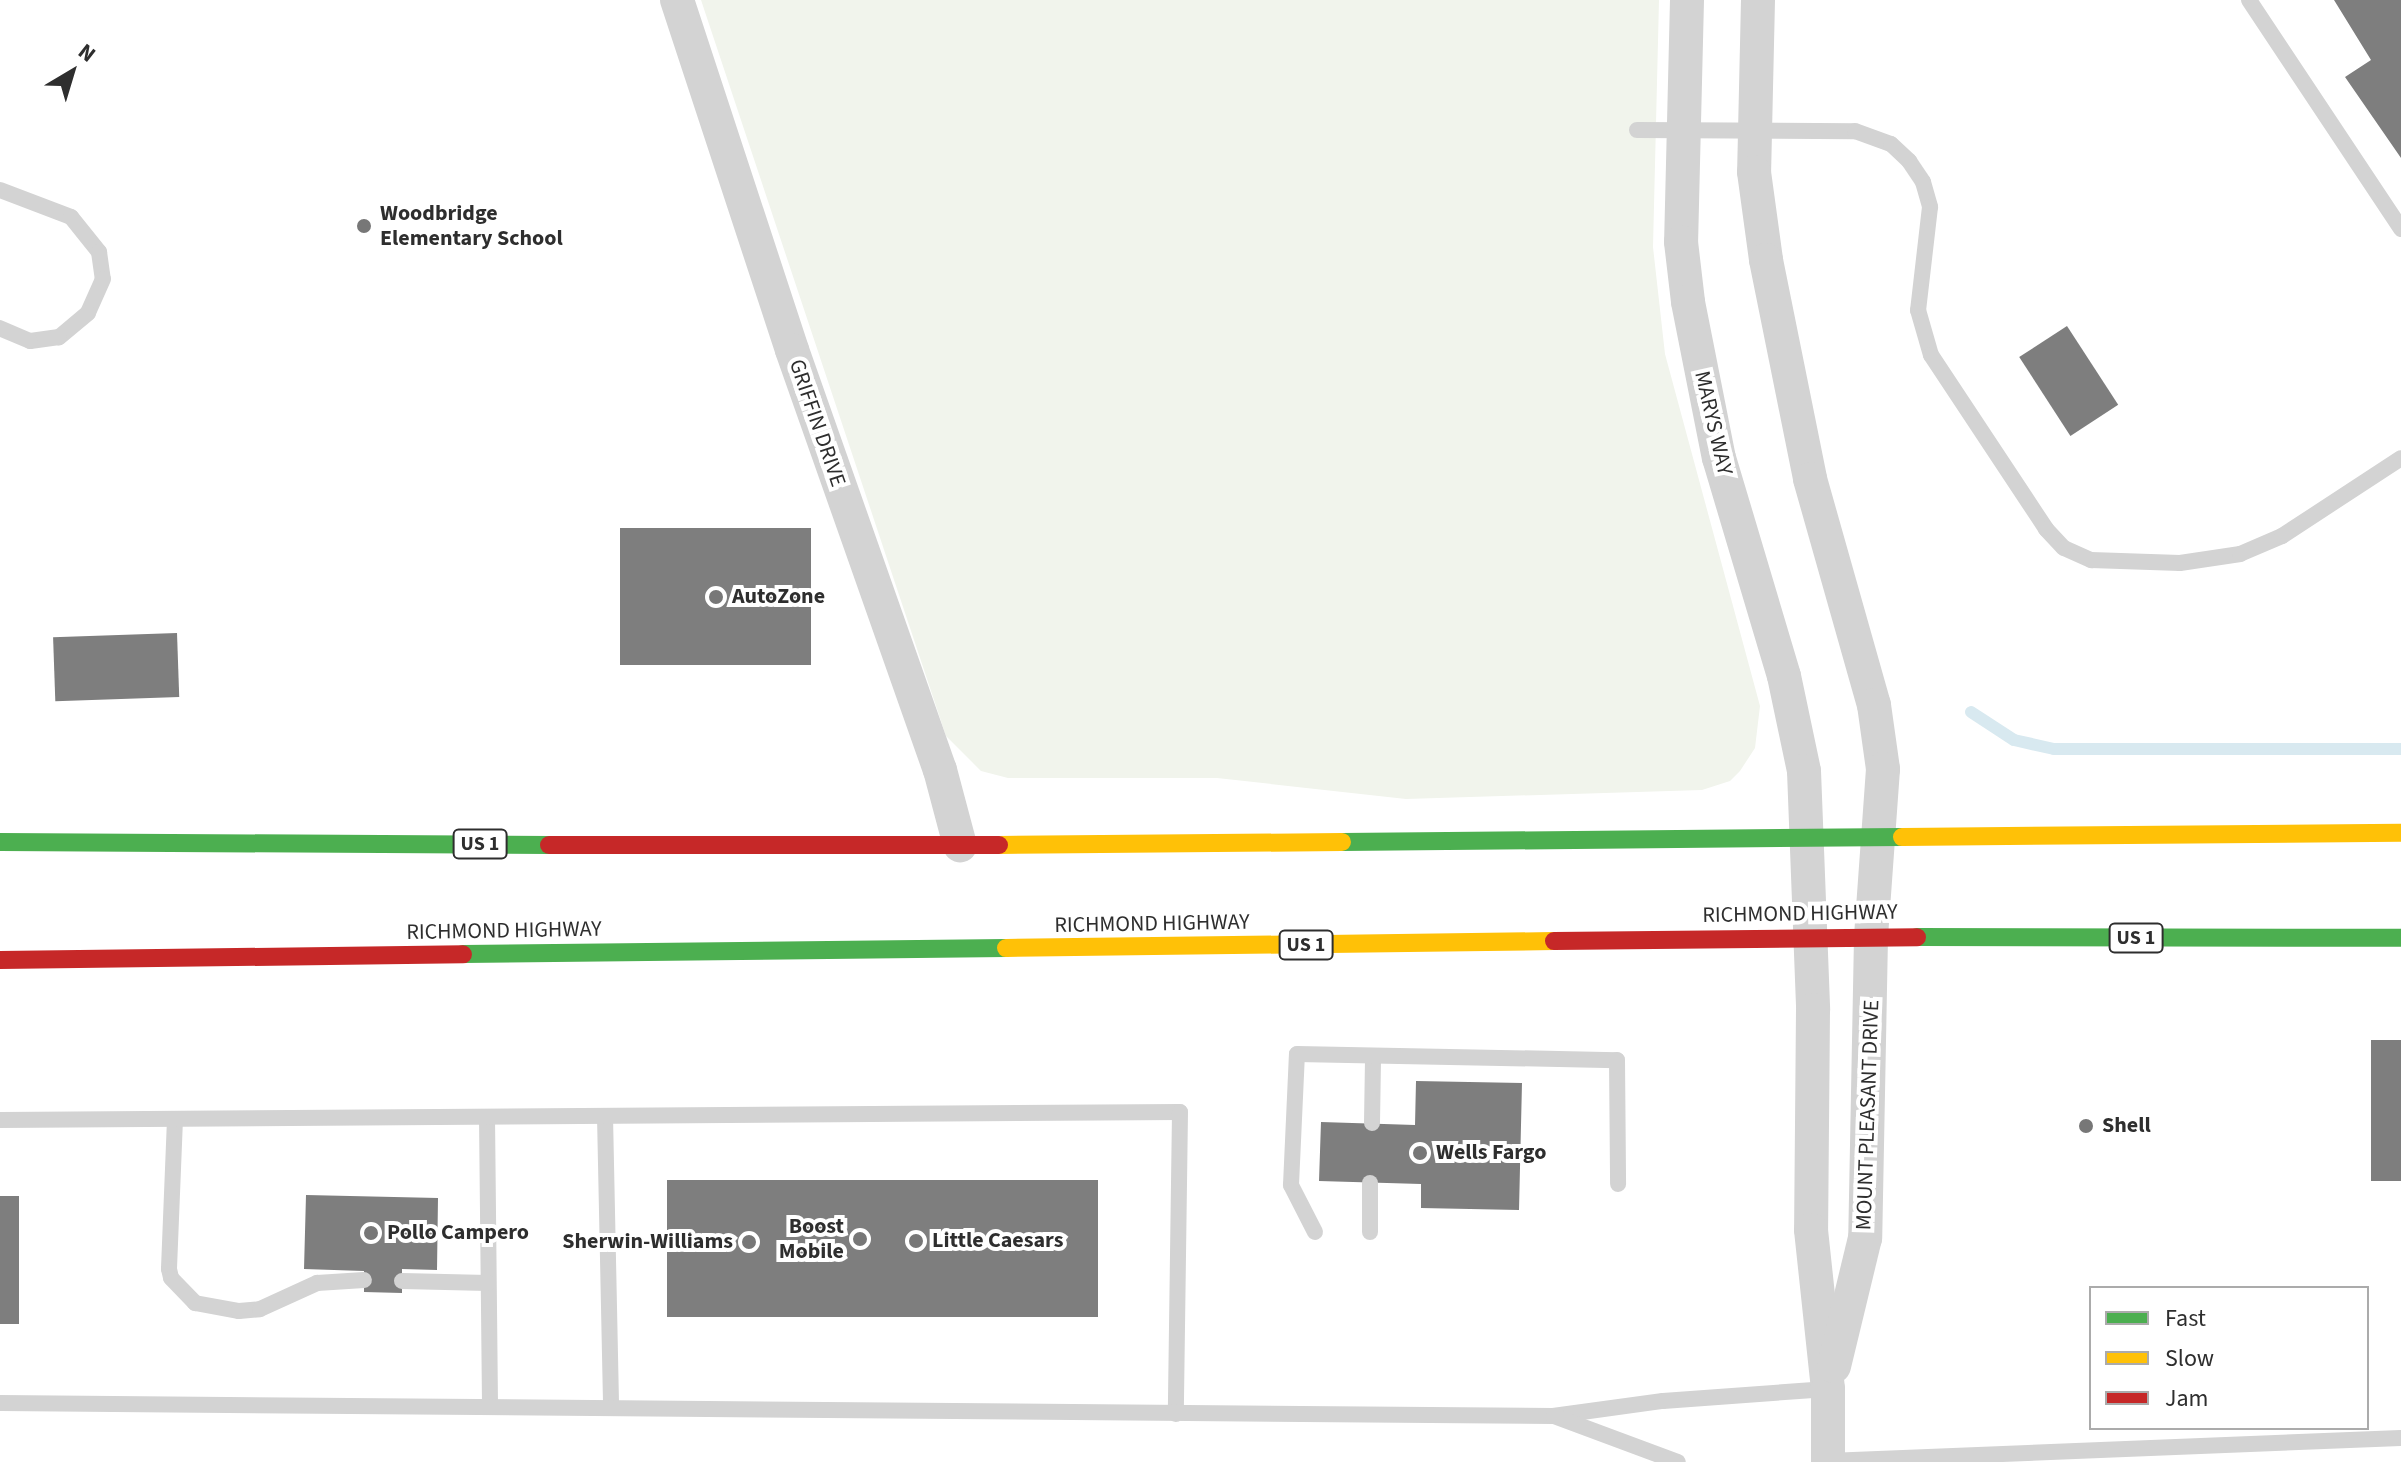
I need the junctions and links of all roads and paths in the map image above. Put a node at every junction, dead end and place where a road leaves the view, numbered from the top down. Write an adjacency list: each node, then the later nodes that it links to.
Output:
1 (677, 0): 16 (street, GRIFFIN DRIVE)
2 (1687, 0): 6 (street, MARYS WAY)
3 (1758, 0): 7 (street)
4 (2249, 0): 9 (lane)
5 (1637, 130): 6 (lane)
6 (1682, 130): 7 (lane); 14 (street, MARYS WAY)
7 (1754, 130): 11 (lane); 13 (street)
8 (0, 190): 10 (lane)
9 (2401, 229)
10 (0, 328)
11 (2401, 458)
12 (2401, 833): 13 (main road, US 1)
13 (1880, 836): 14 (main road, US 1); 17 (street, MOUNT PLEASANT DRIVE)
14 (1809, 837): 16 (main road, US 1); 18 (street, MOUNT PLEASANT DRIVE)
15 (0, 842): 16 (main road, US 1)
16 (960, 845)
17 (1871, 937): 18 (main road, RICHMOND HIGHWAY / US 1); 19 (main road, RICHMOND HIGHWAY / US 1); 34 (street, MOUNT PLEASANT DRIVE)
18 (1810, 938): 20 (main road, RICHMOND HIGHWAY / US 1); 34 (street, MOUNT PLEASANT DRIVE)
19 (2401, 938)
20 (0, 960)
21 (1373, 1056): 26 (lane); 28 (lane); 29 (lane)
22 (605, 1116): 23 (lane); 37 (lane); 38 (lane)
23 (487, 1117): 24 (lane); 33 (lane)
24 (175, 1119): 25 (lane); 31 (lane)
25 (0, 1120)
26 (1372, 1123)
27 (1370, 1183): 30 (lane)
28 (1618, 1184)
29 (1315, 1232)
30 (1370, 1232)
31 (364, 1280)
32 (402, 1281): 33 (lane)
33 (488, 1283): 36 (lane)
34 (1828, 1389): 39 (lane); 43 (street, MOUNT PLEASANT DRIVE)
35 (0, 1403): 36 (lane)
36 (490, 1407): 37 (lane)
37 (611, 1408): 38 (lane)
38 (1176, 1414): 39 (lane)
39 (1553, 1416): 42 (lane)
40 (2401, 1438): 41 (lane)
41 (2149, 1456): 43 (lane)
42 (1678, 1462)
43 (1828, 1462)

